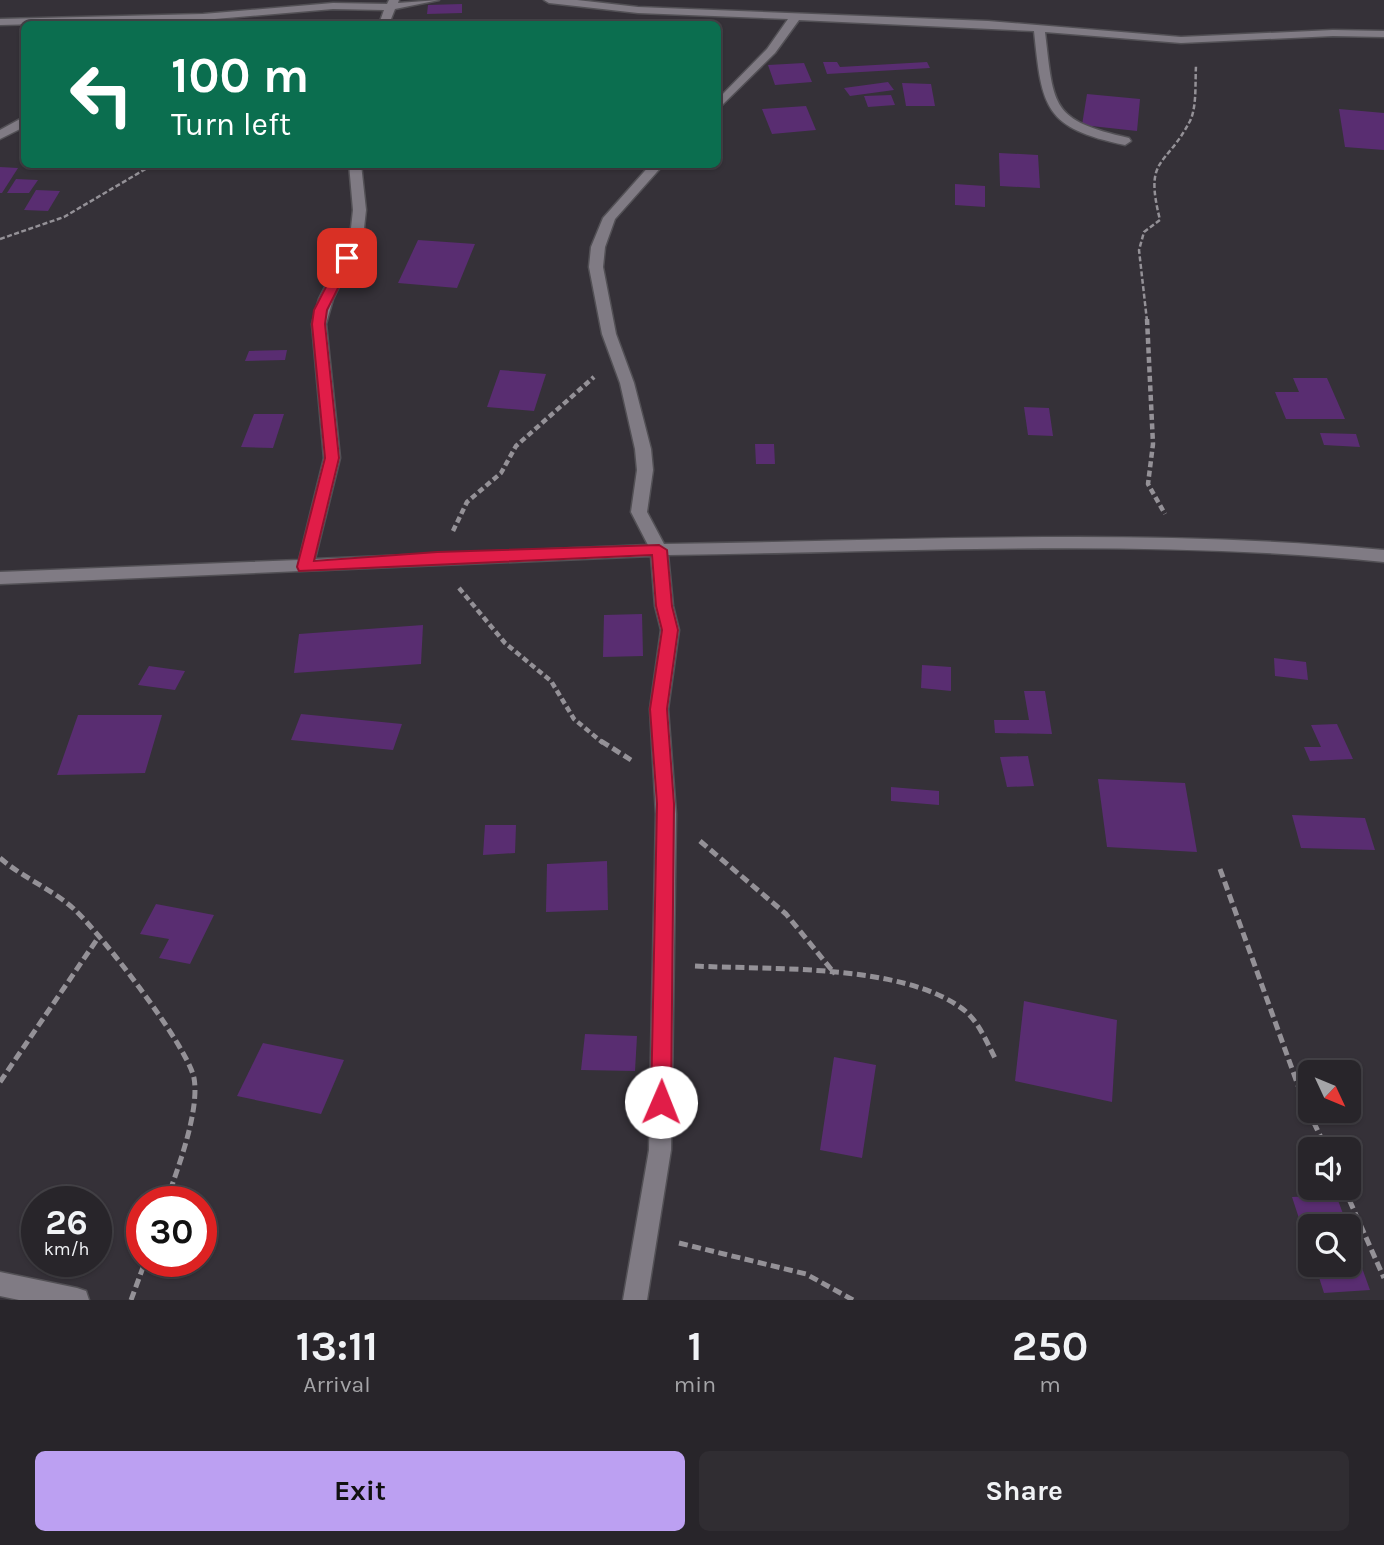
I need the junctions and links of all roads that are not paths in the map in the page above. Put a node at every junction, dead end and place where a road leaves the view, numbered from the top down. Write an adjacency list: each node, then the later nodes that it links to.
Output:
1 (434, 0): 3 (street)
2 (549, 0): 4 (street)
3 (392, 4): 5 (street); 6 (street)
4 (796, 16): 9 (street); 11 (street)
5 (198, 21)
6 (385, 21)
7 (0, 22): 8 (street)
8 (21, 22)
9 (1039, 29): 10 (street); 14 (street)
10 (1384, 34)
11 (721, 102)
12 (21, 124): 13 (street)
13 (0, 135)
14 (1125, 141)
15 (355, 168): 19 (street)
16 (654, 168): 17 (street)
17 (659, 550): 18 (street); 19 (street); 23 (street)
18 (1384, 556)
19 (305, 567): 20 (street)
20 (0, 579)
21 (0, 1284): 22 (street)
22 (77, 1300)
23 (635, 1300)

